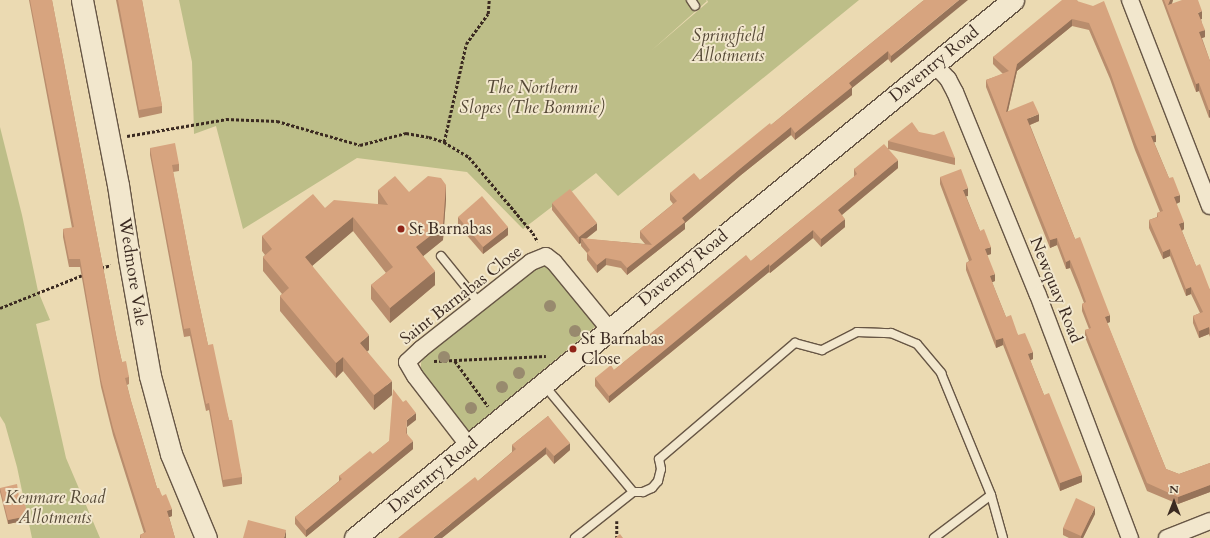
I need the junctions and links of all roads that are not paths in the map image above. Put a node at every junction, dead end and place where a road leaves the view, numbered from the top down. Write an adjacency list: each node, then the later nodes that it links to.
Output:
1 (82, 0): 14 (street, Wedmore Vale)
2 (1013, 0): 4 (street, Daventry Road)
3 (1130, 0): 5 (street)
4 (934, 64): 8 (street, Daventry Road); 19 (street, Newquay Road)
5 (1210, 206)
6 (441, 256): 7 (lane)
7 (479, 304): 8 (street, Saint Barnabas Close); 10 (street, Saint Barnabas Close)
8 (609, 329): 9 (street, Daventry Road)
9 (544, 384): 10 (street, Daventry Road); 11 (lane)
10 (469, 446): 15 (street, Daventry Road)
11 (633, 492): 12 (lane); 16 (lane)
12 (991, 495): 17 (lane); 18 (lane)
13 (1210, 521): 20 (street)
14 (206, 538)
15 (355, 538)
16 (575, 538)
17 (934, 538)
18 (1004, 538)
19 (1130, 538)
20 (1167, 538)

